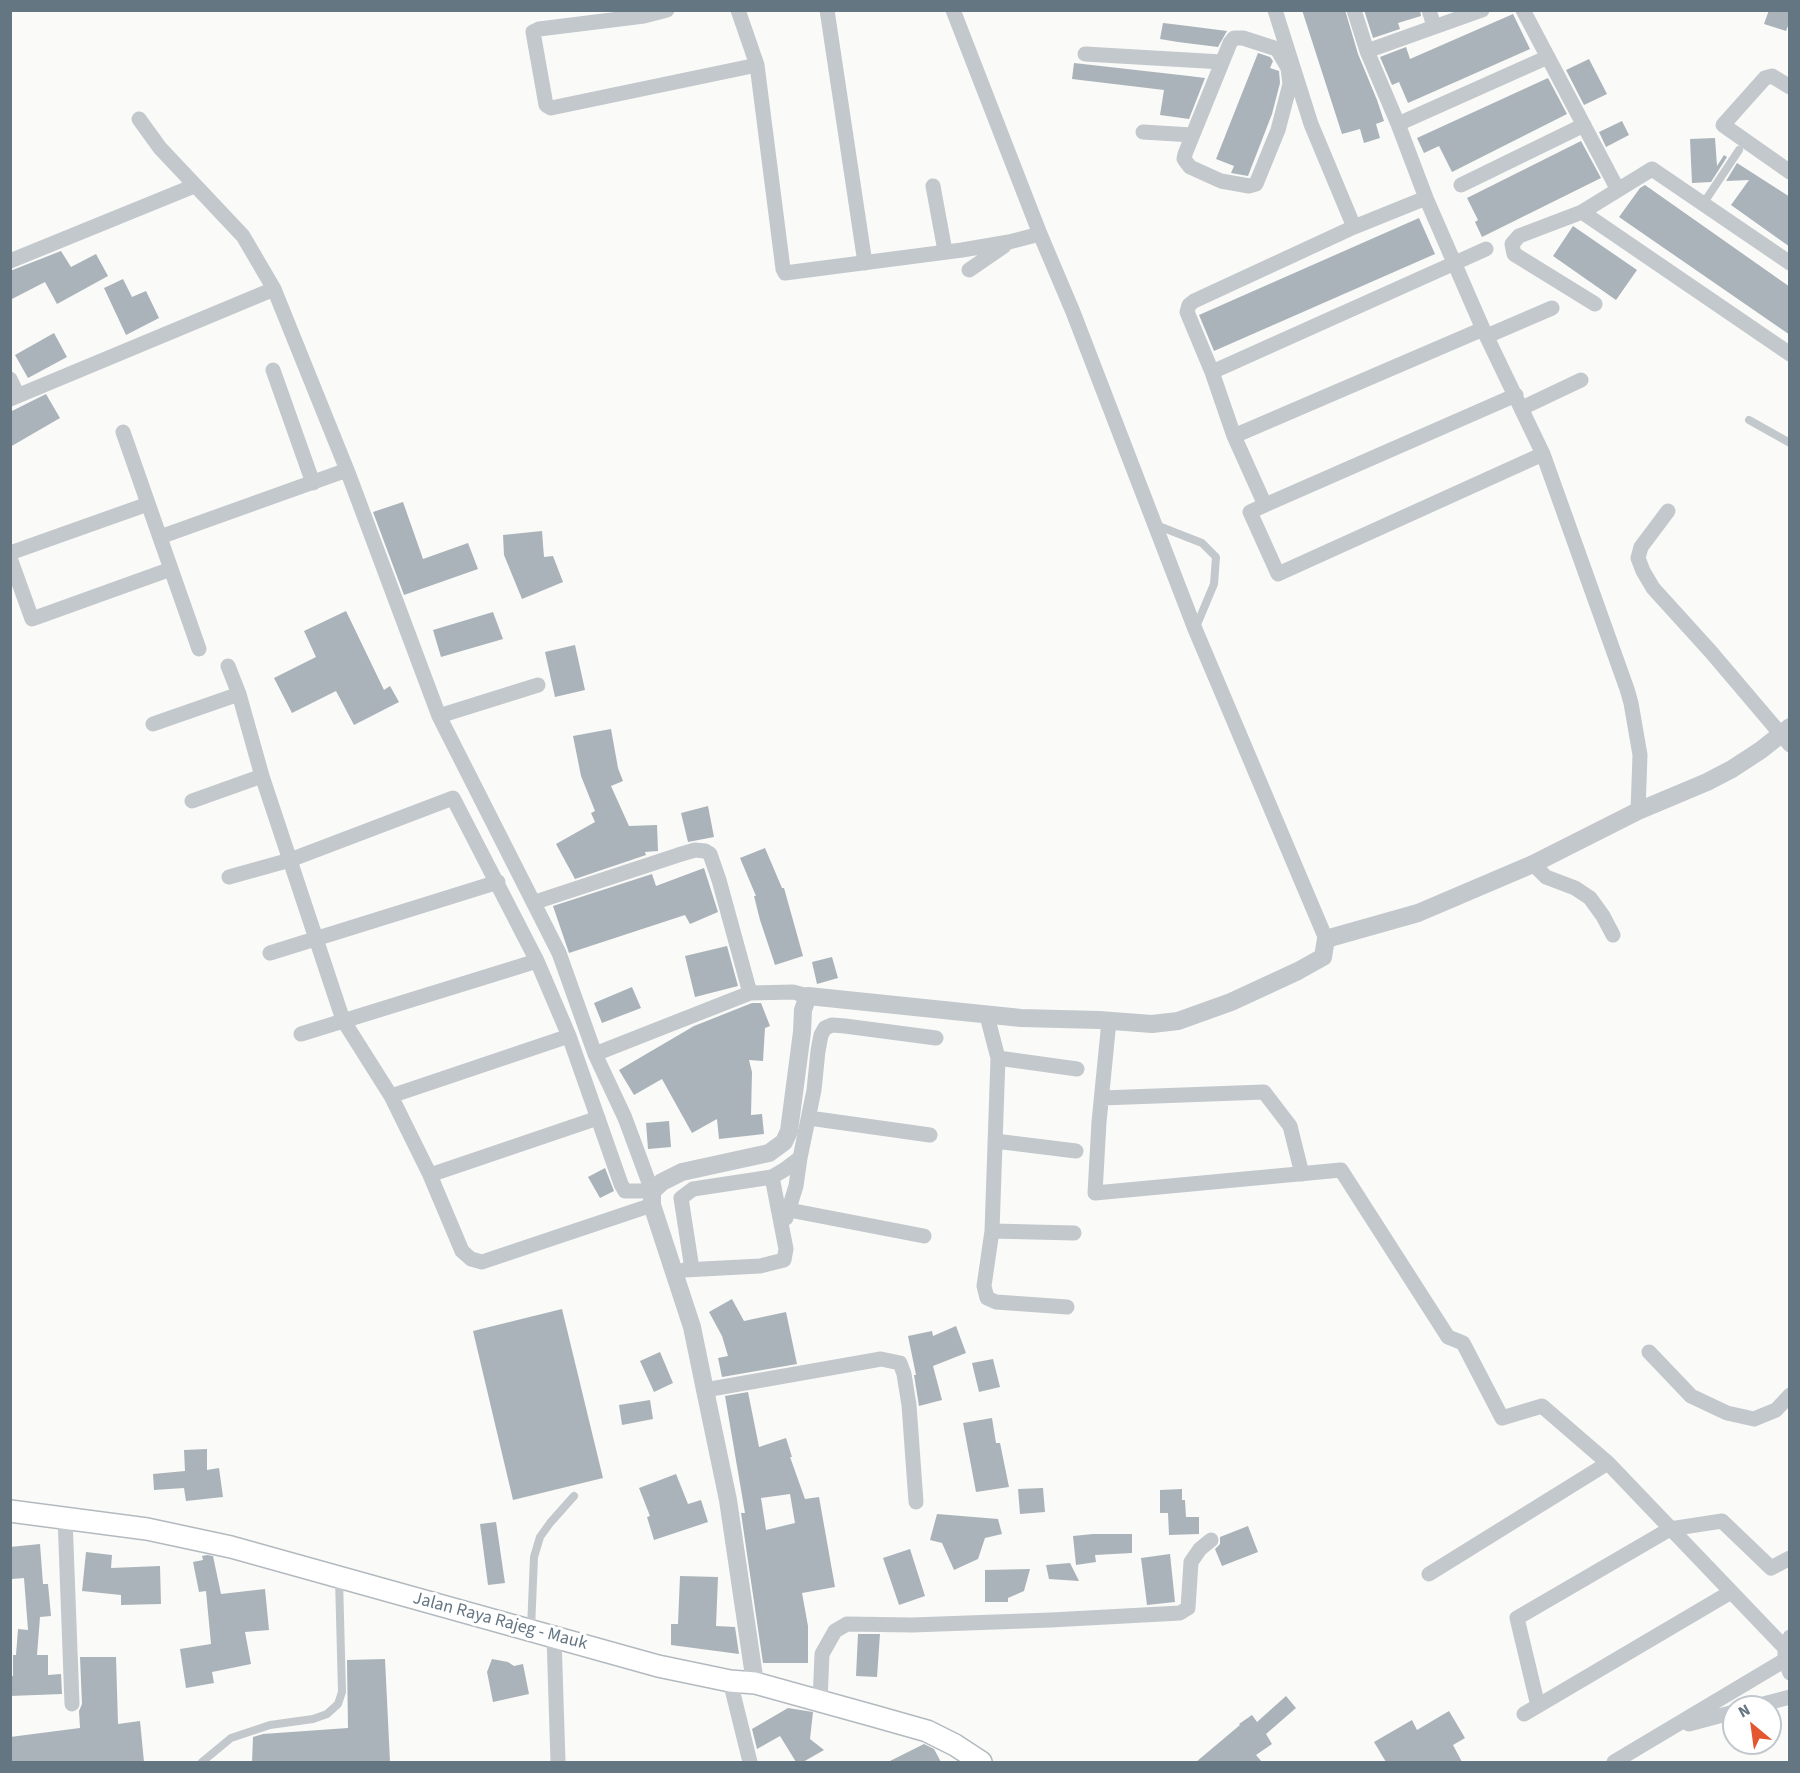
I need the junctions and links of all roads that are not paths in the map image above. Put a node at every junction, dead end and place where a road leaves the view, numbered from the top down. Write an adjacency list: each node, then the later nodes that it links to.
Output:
1 (667, 10): 10 (street)
2 (738, 10): 17 (street)
3 (827, 10): 39 (street)
4 (953, 10): 34 (street)
5 (1275, 10): 12 (street)
6 (1354, 10): 13 (street)
7 (1429, 10): 11 (street)
8 (1482, 10): 11 (street)
9 (1523, 10): 15 (street)
10 (644, 13): 17 (street)
11 (1434, 26): 13 (street)
12 (1282, 48): 16 (street); 23 (street); 33 (street)
13 (1367, 51): 20 (street)
14 (1085, 54): 16 (street)
15 (1548, 57): 20 (street); 21 (street)
16 (1222, 62): 23 (street)
17 (756, 64): 39 (street)
18 (1790, 87): 25 (street)
19 (139, 119): 27 (street)
20 (1398, 124): 30 (street)
21 (1584, 125): 26 (street); 29 (street)
22 (1143, 132): 23 (street)
23 (1192, 135)
24 (1739, 150): 31 (lane)
25 (1790, 172)
26 (1461, 185)
27 (194, 186): 38 (street); 43 (street)
28 (933, 186): 37 (street)
29 (1618, 190): 31 (street); 32 (street)
30 (1426, 198): 33 (street); 40 (street)
31 (1703, 204): 41 (street)
32 (1582, 212): 44 (street); 47 (street)
33 (1354, 227): 49 (street)
34 (1040, 234): 35 (street); 64 (street)
35 (1009, 242): 37 (street); 42 (street)
36 (1486, 249): 40 (street)
37 (945, 251): 39 (street)
38 (10, 261)
39 (865, 263)
40 (1456, 263): 46 (street); 49 (street)
41 (1790, 263)
42 (969, 270)
43 (274, 289): 52 (street); 59 (street)
44 (1595, 304)
45 (1552, 308): 46 (street)
46 (1485, 333): 53 (street); 56 (street)
47 (1790, 354)
48 (273, 370): 60 (street)
49 (1212, 372): 56 (street)
50 (10, 379): 52 (street)
51 (1581, 380): 53 (street)
52 (14, 397)
53 (1519, 401): 58 (street); 62 (street)
54 (1749, 420): 57 (lane)
55 (123, 432): 61 (street)
56 (1234, 436): 62 (street)
57 (1790, 443)
58 (1543, 454): 62 (street); 79 (street)
59 (347, 470): 60 (street); 74 (street)
60 (313, 483): 65 (street)
61 (148, 504): 65 (street); 66 (street)
62 (1265, 506)
63 (1668, 511): 76 (street)
64 (1156, 525): 69 (street); 69 (lane)
65 (160, 537): 68 (street)
66 (10, 553)
67 (10, 558): 68 (street)
68 (171, 569): 70 (street)
69 (1195, 629): 87 (street)
70 (200, 649)
71 (228, 666): 73 (street)
72 (538, 686): 74 (street)
73 (239, 694): 75 (street); 77 (street)
74 (439, 716): 84 (street)
75 (153, 724)
76 (1787, 736): 79 (street)
77 (262, 776): 78 (street); 80 (street)
78 (192, 801)
79 (1638, 811): 81 (street)
80 (290, 860): 82 (street); 83 (street); 86 (street)
81 (1533, 864): 85 (street); 87 (street)
82 (229, 877)
83 (498, 882): 86 (street); 89 (street)
84 (535, 902): 90 (street); 98 (street)
85 (1613, 935)
86 (316, 940): 88 (street); 93 (street)
87 (1325, 948): 94 (street)
88 (270, 953)
89 (537, 962): 93 (street); 96 (street)
90 (750, 993): 91 (street); 98 (street)
91 (808, 996): 92 (street); 112 (street)
92 (987, 1016): 94 (street); 99 (street)
93 (343, 1020): 95 (street); 101 (street)
94 (1109, 1021): 102 (street)
95 (301, 1034)
96 (569, 1036): 101 (street); 103 (street)
97 (936, 1038): 104 (street)
98 (595, 1054): 112 (street)
99 (998, 1058): 100 (street); 106 (street)
100 (1077, 1069)
101 (391, 1096): 110 (street)
102 (1102, 1098): 109 (street); 109 (street)
103 (598, 1118): 110 (street); 112 (street)
104 (809, 1118): 105 (street); 108 (street)
105 (930, 1135)
106 (995, 1141): 107 (street); 115 (street)
107 (1076, 1151)
108 (800, 1158): 111 (street); 113 (street)
109 (1302, 1174): 124 (street)
110 (430, 1175): 112 (street)
111 (772, 1177): 114 (street); 118 (street)
112 (652, 1198): 119 (street)
113 (789, 1210): 114 (street); 117 (street)
114 (782, 1230): 118 (street)
115 (992, 1231): 116 (street); 120 (street)
116 (1074, 1233)
117 (924, 1236)
118 (692, 1269): 119 (street)
119 (673, 1270): 122 (street)
120 (1066, 1307)
121 (1649, 1352): 123 (street)
122 (705, 1390): 126 (street); 139 (street)
123 (1790, 1395)
124 (1608, 1463): 129 (street); 132 (street)
125 (574, 1496): 135 (lane)
126 (916, 1502)
127 (10, 1511): 128 (main road, Jalan Raya Rajeg - Mauk)
128 (65, 1517): 133 (main road, Jalan Raya Rajeg - Mauk); 141 (street)
129 (1670, 1528): 131 (street); 134 (street); 142 (street)
130 (1210, 1540): 140 (street)
131 (1790, 1558)
132 (1429, 1574)
133 (339, 1577): 135 (main road, Jalan Raya Rajeg - Mauk); 146 (lane)
134 (1731, 1592): 137 (street); 142 (street)
135 (531, 1630): 136 (main road, Jalan Raya Rajeg - Mauk)
136 (554, 1635): 138 (main road, Jalan Raya Rajeg - Mauk); 147 (street)
137 (1787, 1655): 145 (street)
138 (730, 1681): 139 (main road, Jalan Raya Rajeg - Mauk); 148 (street)
139 (755, 1683): 140 (main road, Jalan Raya Rajeg - Mauk)
140 (820, 1702): 149 (main road, Jalan Raya Rajeg - Mauk)
141 (72, 1704)
142 (1539, 1706): 143 (street)
143 (1524, 1714)
144 (1722, 1715): 145 (street)
145 (1669, 1730): 150 (street)
146 (202, 1762)
147 (558, 1762)
148 (750, 1762)
149 (981, 1762)
150 (1614, 1762)

